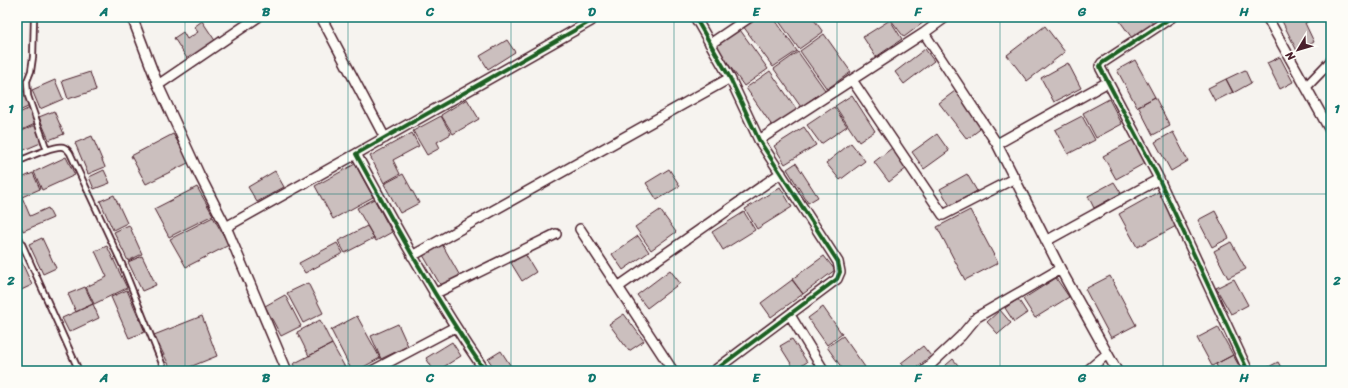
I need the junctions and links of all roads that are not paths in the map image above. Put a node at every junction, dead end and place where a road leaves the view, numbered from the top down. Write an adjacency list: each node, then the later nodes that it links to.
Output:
1 (34, 17): 23 (lane)
2 (132, 17): 17 (street)
3 (258, 17): 17 (street)
4 (321, 17): 20 (street)
5 (695, 17): 12 (street)
6 (750, 17): 12 (street)
7 (946, 17): 11 (street)
8 (1172, 17): 16 (street)
9 (1267, 17): 18 (street)
10 (591, 21): 20 (street)
11 (924, 33): 15 (street); 22 (street)
12 (710, 44): 14 (street)
13 (1331, 61): 18 (street)
14 (730, 78): 21 (street); 34 (street)
15 (852, 80): 21 (street); 27 (street)
16 (1108, 82): 22 (street); 28 (street)
17 (158, 85): 29 (street)
18 (1306, 87): 19 (street)
19 (1331, 132)
20 (385, 138): 24 (street)
21 (759, 140): 26 (street)
22 (997, 144): 27 (street)
23 (47, 150): 25 (lane); 42 (lane)
24 (356, 154): 29 (street); 34 (street)
25 (17, 162)
26 (781, 173): 36 (street); 38 (street)
27 (1015, 178): 33 (street)
28 (1159, 179): 33 (street); 52 (street)
29 (226, 227): 43 (street)
30 (580, 229): 36 (street)
31 (17, 232): 41 (lane)
32 (556, 234): 37 (street)
33 (1046, 241): 35 (street)
34 (412, 256): 37 (street)
35 (1060, 269): 40 (street); 49 (street)
36 (618, 287): 46 (street)
37 (434, 294): 39 (street)
38 (790, 315): 47 (street); 48 (street)
39 (455, 327): 44 (street); 45 (street)
40 (1107, 354): 50 (street); 51 (street)
41 (79, 371)
42 (165, 371)
43 (287, 371)
44 (372, 371)
45 (485, 371)
46 (673, 371)
47 (714, 371)
48 (824, 371)
49 (924, 371)
50 (1087, 371)
51 (1117, 371)
52 (1248, 371)

